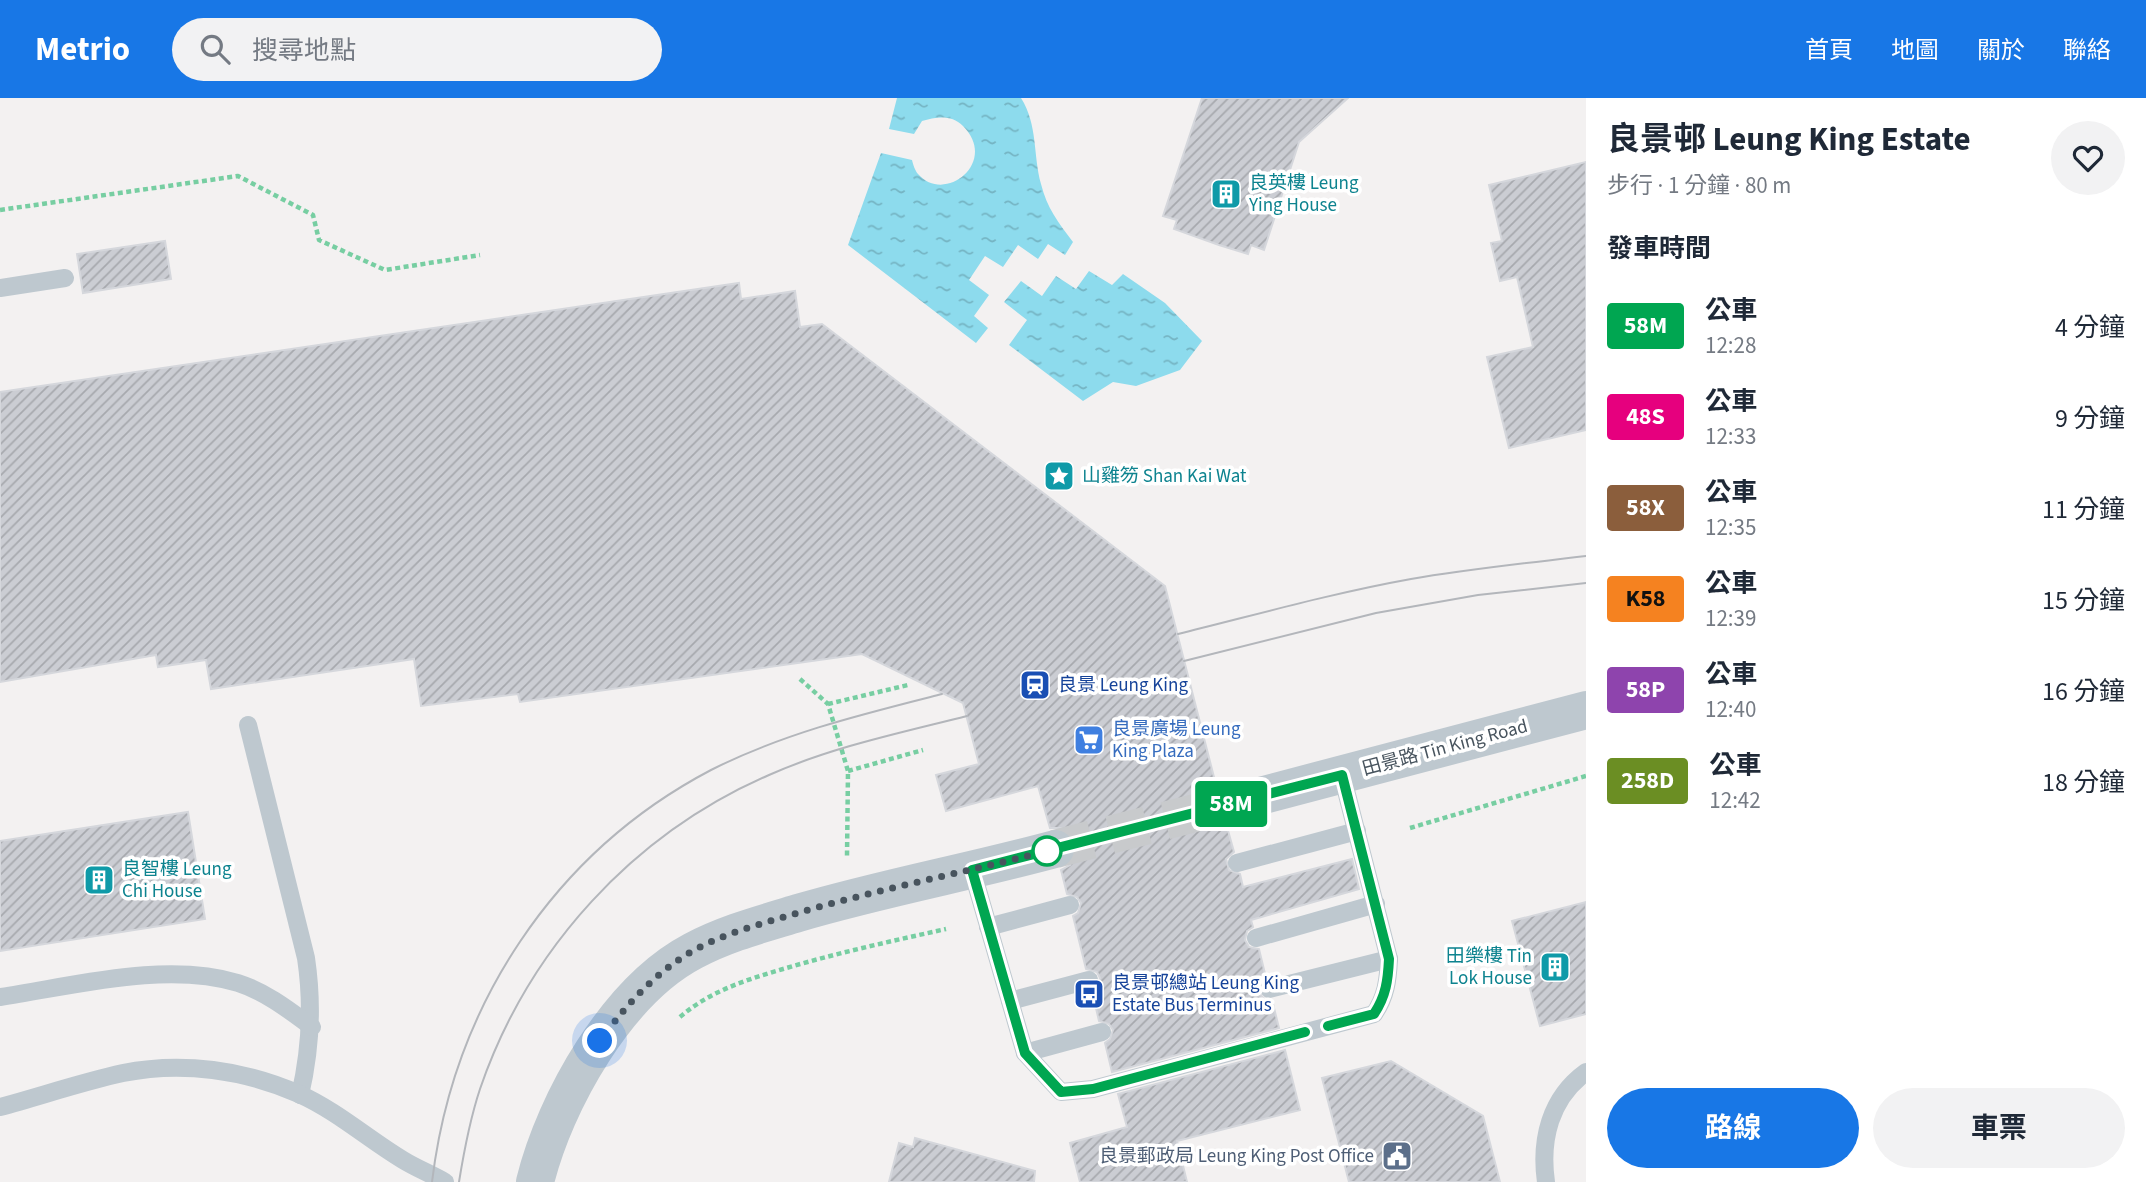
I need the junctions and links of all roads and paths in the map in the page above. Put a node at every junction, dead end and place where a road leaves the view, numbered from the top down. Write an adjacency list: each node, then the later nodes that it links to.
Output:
1 (0, 210): 2 (path)
2 (480, 256)
3 (65, 278): 4 (lane)
4 (0, 288)
5 (800, 679): 7 (path)
6 (908, 685): 7 (path)
7 (828, 704): 11 (path)
8 (1586, 710): 12 (street, 田景路 Tin King Road)
9 (248, 725): 32 (lane)
10 (923, 750): 11 (path)
11 (848, 771): 20 (path)
12 (1342, 775): 14 (street, 田景路 Tin King Road); 16 (lane)
13 (1586, 776): 15 (path)
14 (1222, 806)
15 (1410, 828)
16 (1357, 831): 18 (lane); 21 (lane)
17 (1055, 849): 19 (street)
18 (1237, 863)
19 (972, 870): 20 (street); 23 (lane)
20 (847, 899): 41 (street)
21 (1376, 904): 25 (lane); 26 (lane)
22 (1070, 905): 23 (lane)
23 (988, 927): 30 (lane)
24 (946, 929): 31 (path)
25 (1256, 938)
26 (1389, 959): 28 (lane); 34 (lane)
27 (1088, 980): 30 (lane)
28 (1269, 989)
29 (0, 997): 32 (lane)
30 (1010, 1001): 34 (lane)
31 (677, 1020)
32 (312, 1027): 36 (lane)
33 (1102, 1032): 34 (lane)
34 (1025, 1053)
35 (1586, 1072): 42 (lane)
36 (300, 1095): 37 (lane); 38 (lane)
37 (0, 1107)
38 (402, 1160): 39 (lane); 40 (lane)
39 (424, 1182)
40 (445, 1182)
41 (536, 1182)
42 (1546, 1182)

